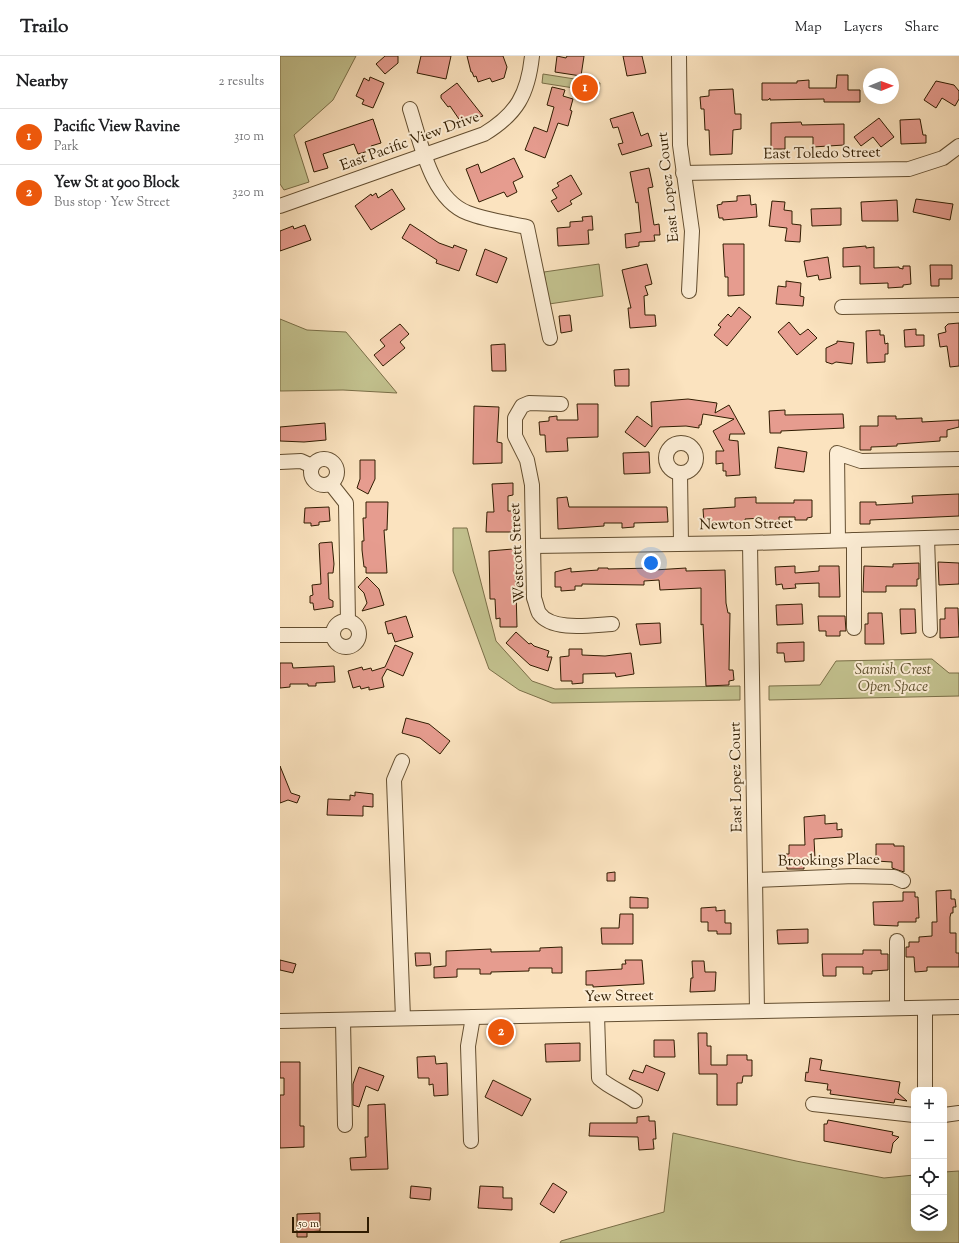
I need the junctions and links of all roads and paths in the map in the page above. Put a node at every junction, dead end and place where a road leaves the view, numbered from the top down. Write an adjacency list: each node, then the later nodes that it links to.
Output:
1 (532, 56): 5 (street, East Pacific View Drive)
2 (679, 56): 6 (street, East Lopez Court)
3 (410, 109): 5 (street)
4 (958, 149): 6 (street, East Toledo Street)
5 (425, 155): 7 (street, East Pacific View Drive); 11 (street)
6 (683, 173): 8 (street, East Lopez Court)
7 (280, 206)
8 (689, 291)
9 (959, 305): 10 (street)
10 (842, 307)
11 (550, 338)
12 (561, 404): 24 (street, Westcott Street)
13 (959, 459): 20 (street)
14 (280, 462): 15 (street)
15 (312, 466): 17 (street); 17 (street)
16 (680, 473): 22 (street)
17 (331, 484): 25 (street)
18 (959, 537): 19 (street, Newton Street)
19 (927, 538): 21 (street, Newton Street); 28 (street)
20 (838, 540): 21 (street, Newton Street); 23 (street, Newton Street)
21 (854, 540): 27 (street)
22 (681, 543): 23 (street, Newton Street); 24 (street, Newton Street)
23 (750, 543): 32 (street, East Lopez Court)
24 (534, 546): 26 (street, Westcott Street)
25 (348, 621): 29 (street); 29 (street)
26 (612, 624)
27 (854, 628)
28 (930, 630)
29 (332, 635): 30 (street)
30 (280, 636)
31 (402, 761): 41 (street)
32 (756, 880): 33 (street, Brookings Place); 38 (street, East Lopez Court)
33 (903, 881)
34 (898, 941): 36 (street)
35 (959, 1007): 37 (street, Yew Street)
36 (897, 1008): 37 (street, Yew Street); 38 (street, Yew Street)
37 (925, 1008): 44 (street)
38 (757, 1011): 39 (street, Yew Street)
39 (597, 1015): 40 (street, Yew Street); 45 (street)
40 (473, 1017): 41 (street, Yew Street); 51 (street)
41 (403, 1018): 42 (street, Yew Street)
42 (343, 1020): 43 (street, Yew Street); 50 (street)
43 (280, 1021)
44 (925, 1087)
45 (635, 1101)
46 (813, 1104): 48 (street)
47 (959, 1113): 49 (street)
48 (911, 1115)
49 (947, 1115)
50 (345, 1125)
51 (470, 1141)

